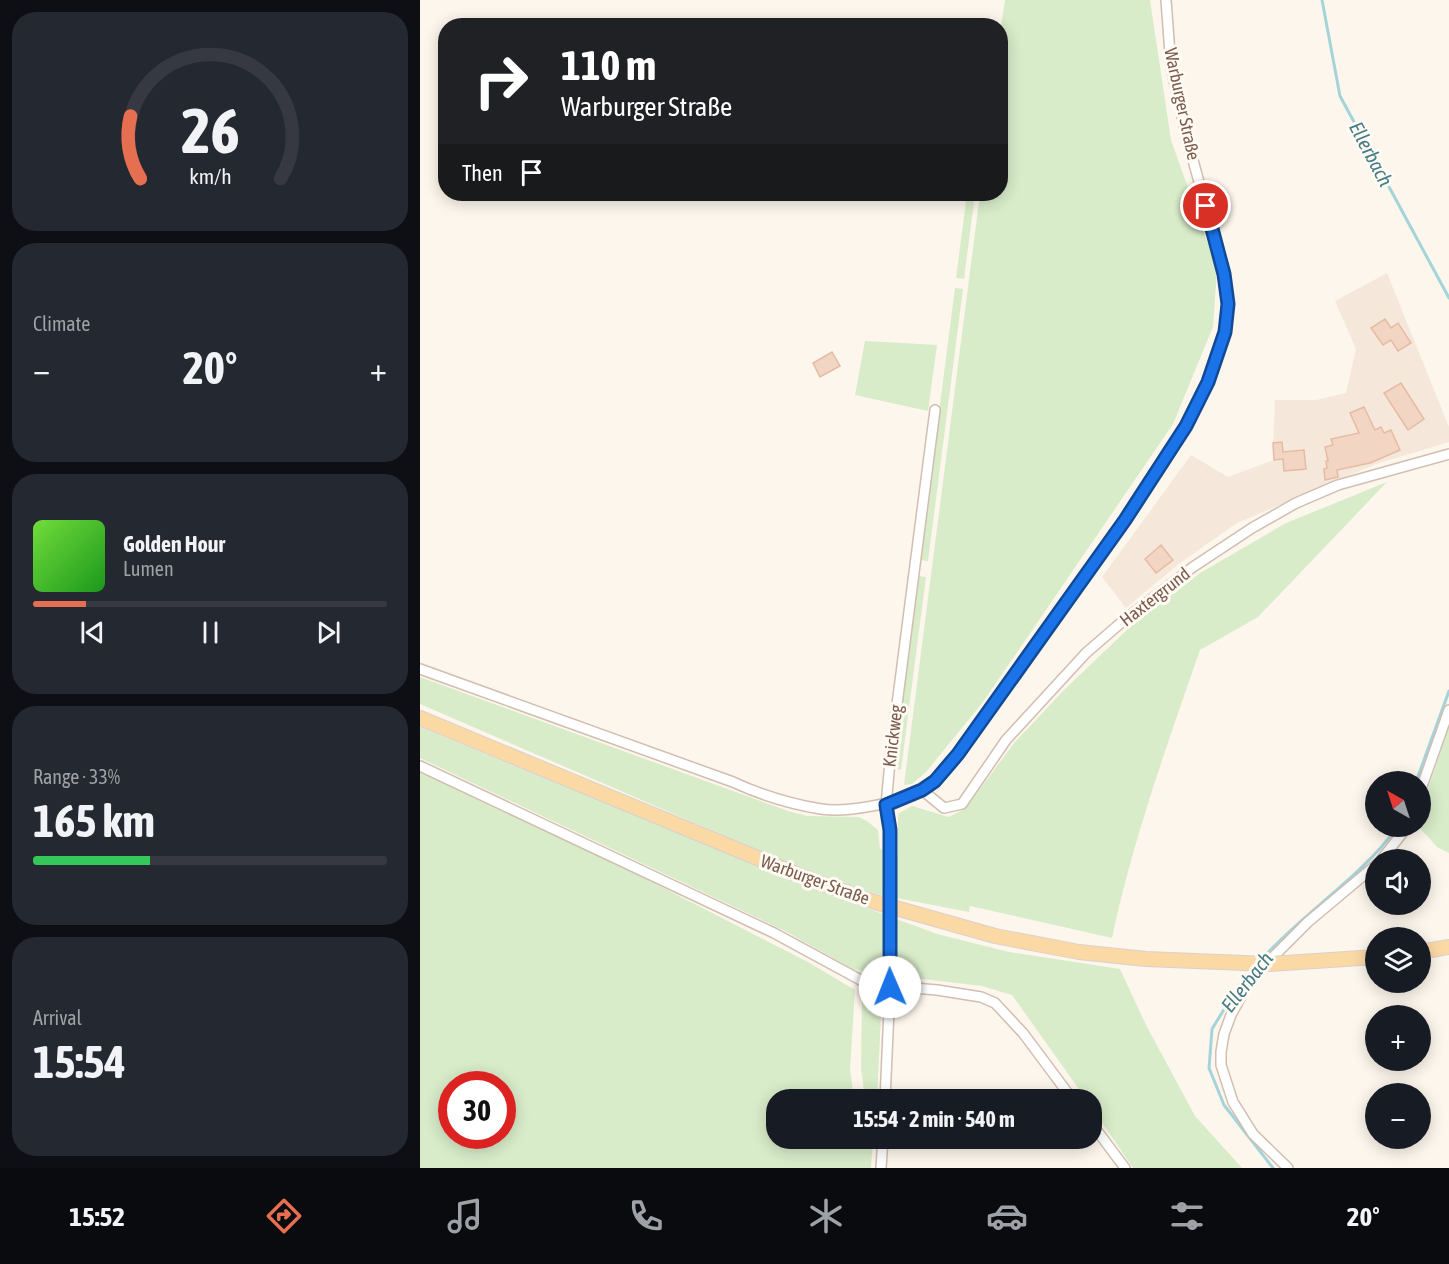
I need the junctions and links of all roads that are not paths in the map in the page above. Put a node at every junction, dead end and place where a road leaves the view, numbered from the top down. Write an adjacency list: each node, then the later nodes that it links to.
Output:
1 (1166, 0): 9 (street, Warburger Straße)
2 (936, 410): 10 (street, Knickweg)
3 (1449, 454): 9 (street, Haxtergrund)
4 (420, 669): 10 (street, Warburger Straße)
5 (1449, 710): 8 (street)
6 (420, 718): 16 (main road, Warburger Straße, bridge)
7 (420, 766): 17 (street)
8 (1427, 771)
9 (922, 790): 10 (street, Warburger Straße)
10 (886, 805): 17 (street, Knickweg, bridge)
11 (1400, 837): 12 (street)
12 (1390, 849)
13 (1365, 874): 24 (street)
14 (1449, 947): 15 (main road)
15 (1431, 950)
16 (1365, 958)
17 (890, 987): 18 (street, Knickweg); 19 (street)
18 (885, 1089)
19 (1065, 1089)
20 (1102, 1138): 23 (street)
21 (882, 1149): 22 (street)
22 (881, 1168)
23 (1125, 1168)
24 (1288, 1168)

